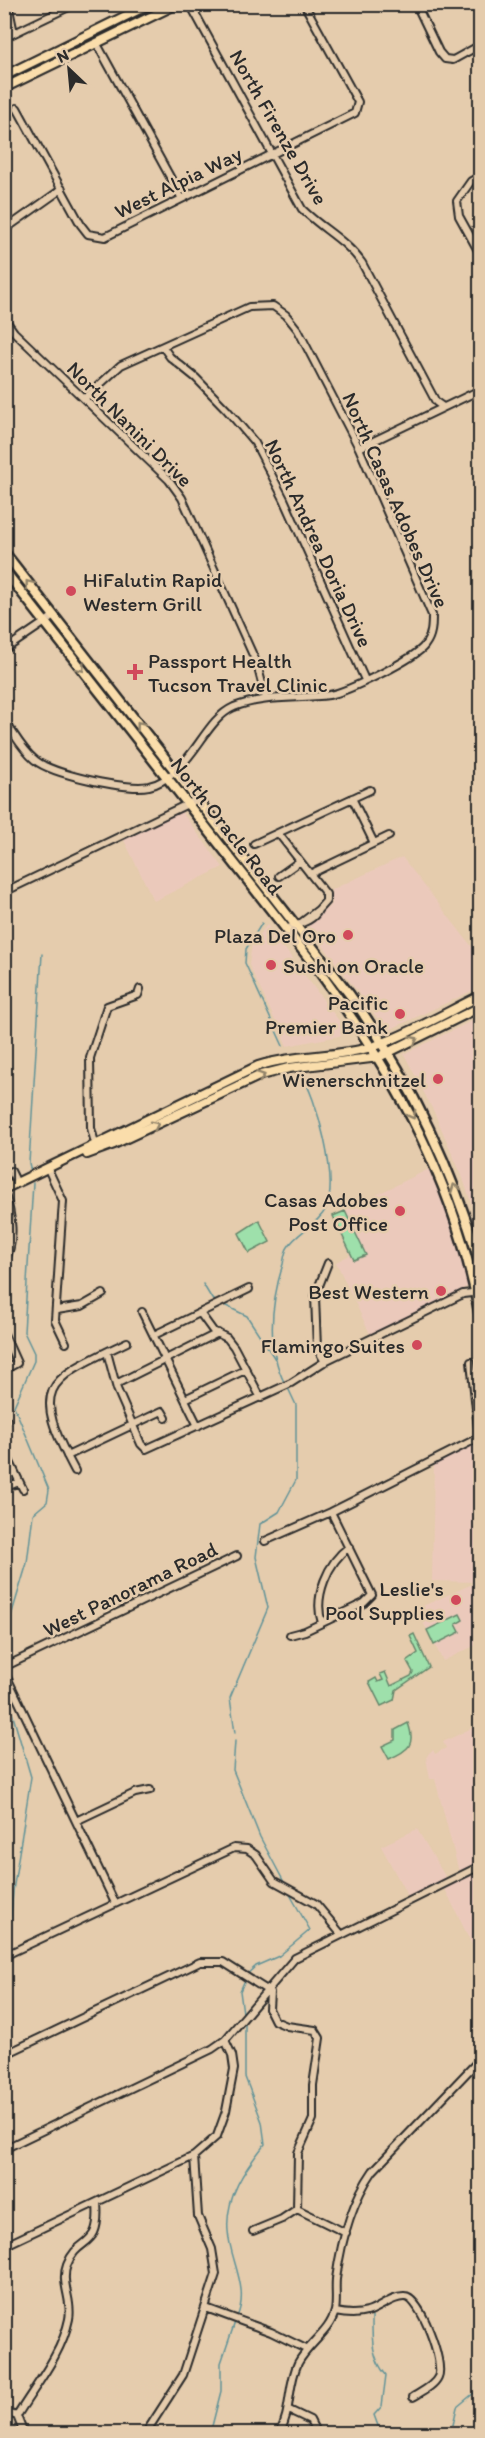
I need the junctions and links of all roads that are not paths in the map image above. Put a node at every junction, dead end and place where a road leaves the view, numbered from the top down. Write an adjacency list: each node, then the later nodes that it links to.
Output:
1 (8, 4): 8 (street)
2 (75, 4): 8 (street)
3 (150, 4): 12 (main road)
4 (177, 4): 10 (main road)
5 (190, 4): 15 (street, North Firenze Drive)
6 (304, 4): 15 (street, West Alpia Way)
7 (416, 4): 11 (street)
8 (14, 33): 9 (street)
9 (4, 38)
10 (97, 44): 13 (main road); 18 (street)
11 (480, 45)
12 (4, 76)
13 (4, 88)
14 (17, 108): 17 (street)
15 (274, 154): 18 (street, West Alpia Way); 25 (street, North Firenze Drive)
16 (480, 176): 20 (street)
17 (62, 189): 18 (street, West Alpia Way); 19 (street)
18 (181, 197)
19 (4, 230)
20 (480, 254)
21 (4, 318): 24 (street, North Nanini Drive)
22 (163, 347): 24 (street, North Casas Adobes Drive); 26 (street, North Casas Adobes Drive); 32 (street, North Andrea Doria Drive)
23 (480, 390): 25 (street)
24 (85, 398): 33 (street, North Nanini Drive)
25 (443, 407): 26 (street)
26 (359, 448): 32 (street, North Casas Adobes Drive)
27 (4, 552): 29 (highway, North Oracle Road, one-way to 27)
28 (4, 570): 30 (highway, North Oracle Road)
29 (54, 616): 30 (street); 35 (highway, North Oracle Road, one-way to 29)
30 (45, 623): 31 (street); 36 (highway, North Oracle Road, one-way to 36)
31 (4, 650)
32 (365, 680): 33 (street, North Casas Adobes Drive)
33 (266, 699): 35 (street, North Casas Adobes Drive)
34 (4, 720): 36 (street)
35 (176, 770): 36 (street, North Casas Adobes Drive); 39 (highway, North Oracle Road)
36 (166, 778): 40 (highway, North Oracle Road)
37 (370, 790): 38 (street)
38 (352, 798): 41 (street); 43 (street)
39 (198, 799): 40 (street); 49 (highway, North Oracle Road)
40 (187, 804): 48 (street); 50 (highway, North Oracle Road)
41 (278, 833): 44 (street); 45 (street)
42 (389, 836): 43 (street)
43 (374, 843): 46 (street)
44 (254, 844)
45 (300, 861): 46 (street); 47 (street)
46 (310, 874): 49 (street)
47 (279, 876)
48 (4, 892)
49 (299, 924): 50 (street); 54 (highway, North Oracle Road)
50 (285, 929): 55 (highway, North Oracle Road)
51 (140, 989): 58 (street)
52 (480, 996): 54 (main road)
53 (480, 1007): 56 (main road, one-way to 53)
54 (383, 1042): 55 (main road); 56 (highway, North Oracle Road)
55 (372, 1046): 57 (highway, North Oracle Road); 58 (main road)
56 (389, 1053): 57 (main road); 65 (highway, North Oracle Road, one-way to 56)
57 (379, 1057): 58 (main road, one-way to 57); 67 (highway, North Oracle Road, one-way to 67)
58 (96, 1148): 59 (main road)
59 (48, 1168): 61 (main road); 69 (street)
60 (11, 1171): 61 (street)
61 (17, 1183): 62 (main road)
62 (4, 1190): 63 (street)
63 (4, 1263)
64 (328, 1263): 80 (street)
65 (480, 1263)
66 (249, 1290): 71 (street)
67 (478, 1292): 72 (highway, North Oracle Road); 80 (street)
68 (103, 1294): 69 (street)
69 (57, 1310): 76 (street)
70 (142, 1312): 75 (street)
71 (200, 1313): 73 (street); 75 (street)
72 (480, 1316)
73 (219, 1333): 79 (street); 83 (street)
74 (4, 1334): 82 (street)
75 (154, 1335): 79 (street)
76 (66, 1342)
77 (127, 1342): 78 (street)
78 (107, 1352): 84 (street); 92 (street)
79 (165, 1359): 84 (street); 86 (street)
80 (325, 1362): 85 (street)
81 (471, 1362): 90 (street)
82 (4, 1370)
83 (245, 1370): 85 (street); 86 (street)
84 (116, 1384): 88 (street)
85 (261, 1398): 89 (street)
86 (185, 1399): 89 (street)
87 (166, 1418): 88 (street)
88 (134, 1425): 89 (street); 92 (street)
89 (198, 1426)
90 (480, 1438): 97 (street)
91 (4, 1456): 94 (street)
92 (67, 1456): 93 (street)
93 (75, 1471)
94 (19, 1482): 95 (street); 96 (street)
95 (4, 1488)
96 (23, 1489)
97 (331, 1512): 98 (street); 99 (street)
98 (265, 1541)
99 (349, 1547): 101 (street); 101 (street)
100 (237, 1556): 103 (street, West Panorama Road)
101 (322, 1623): 102 (street)
102 (290, 1635)
103 (4, 1669): 105 (street)
104 (150, 1791): 105 (street)
105 (76, 1821): 107 (street)
106 (480, 1866): 108 (street)
107 (116, 1902): 108 (street); 109 (street)
108 (341, 1934): 110 (street)
109 (4, 1956)
110 (267, 1989): 111 (street); 112 (street); 117 (street)
111 (225, 2040): 114 (street); 115 (street)
112 (4, 2055)
113 (480, 2059): 119 (street)
114 (4, 2149)
115 (194, 2156): 116 (street); 121 (street)
116 (97, 2203): 120 (street); 127 (street)
117 (297, 2209): 118 (street); 119 (street)
118 (253, 2231)
119 (346, 2233): 122 (street)
120 (4, 2246)
121 (206, 2308): 123 (street); 129 (street)
122 (335, 2312): 123 (street); 124 (street)
123 (306, 2349): 125 (street)
124 (413, 2397)
125 (289, 2410): 130 (street); 131 (street)
126 (4, 2412): 127 (street)
127 (17, 2416): 128 (street)
128 (24, 2433)
129 (145, 2433)
130 (279, 2433)
131 (317, 2433)

